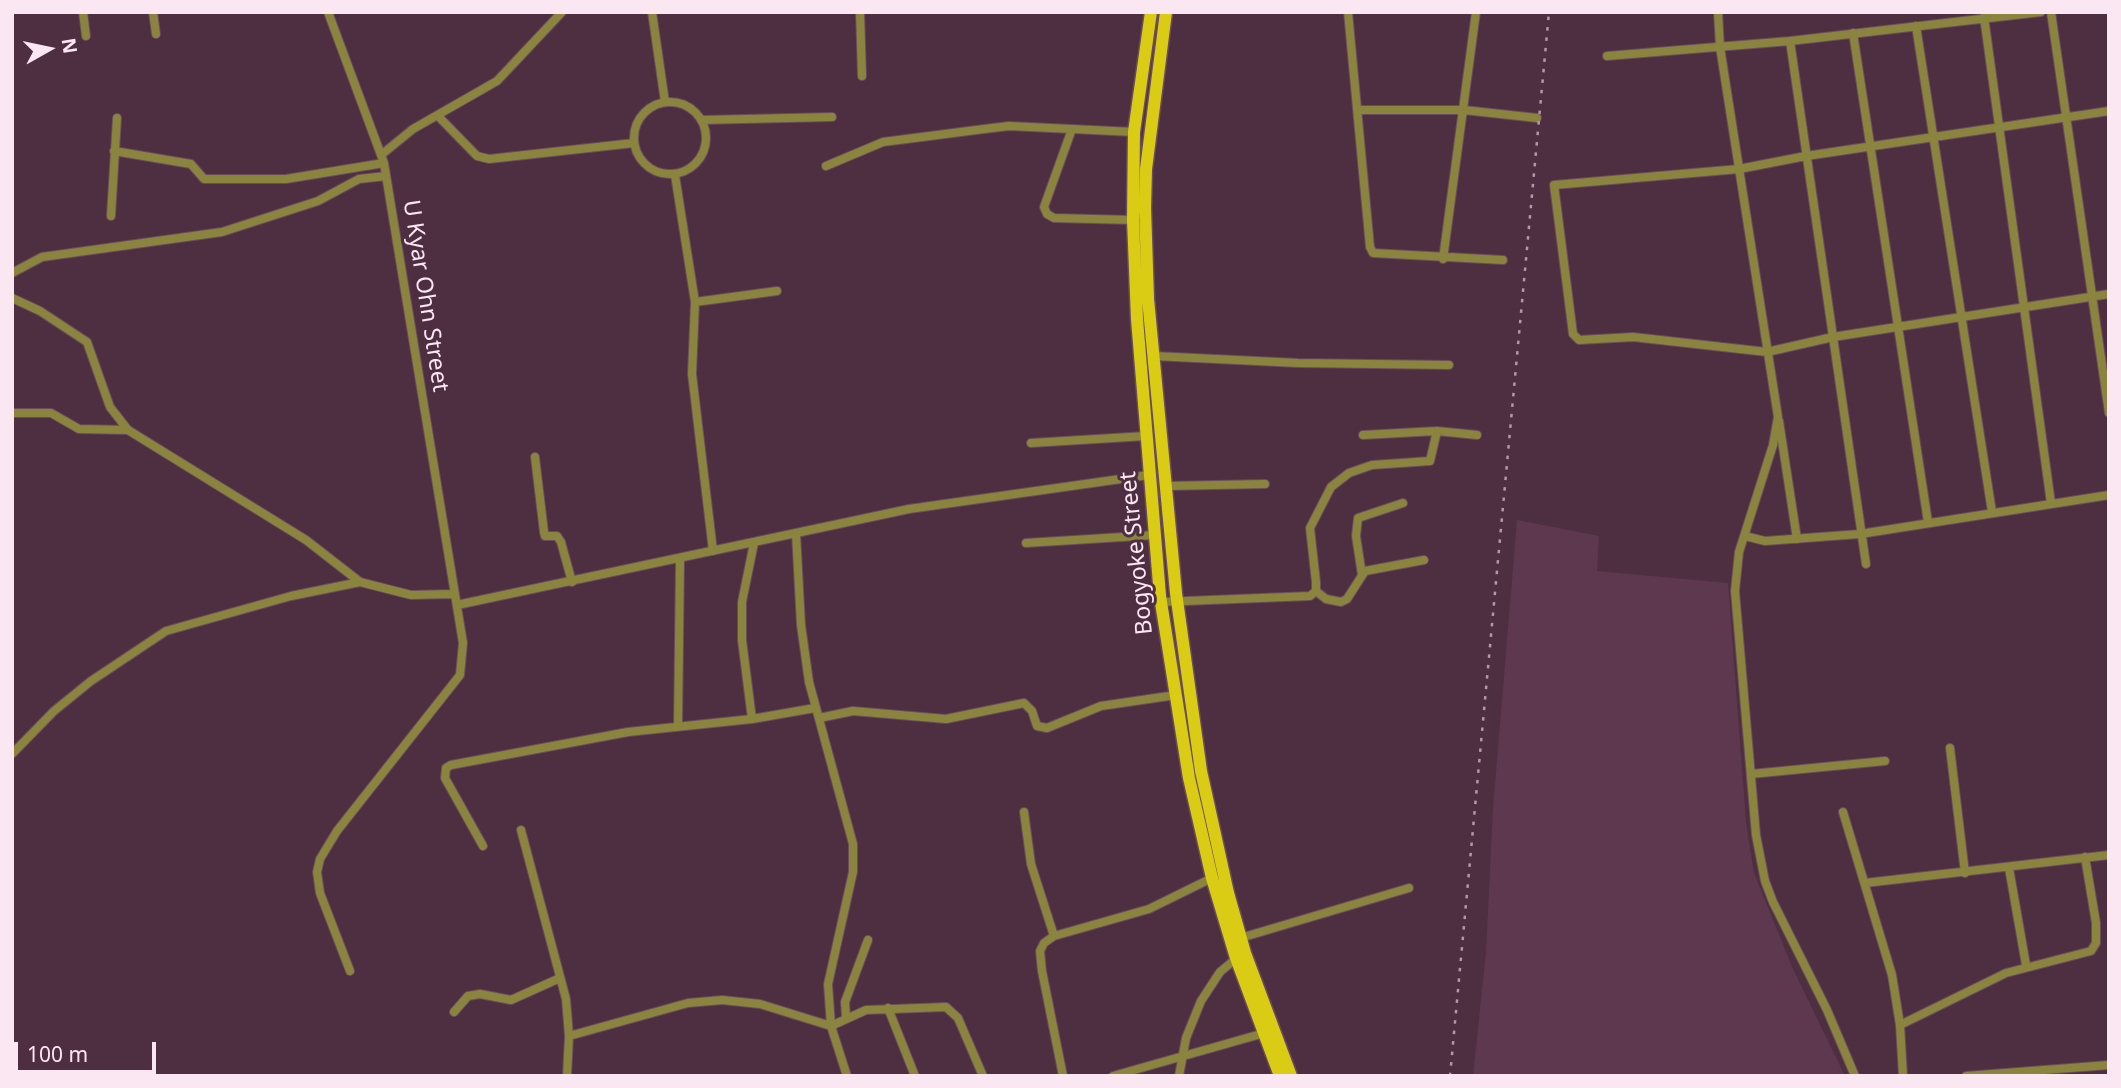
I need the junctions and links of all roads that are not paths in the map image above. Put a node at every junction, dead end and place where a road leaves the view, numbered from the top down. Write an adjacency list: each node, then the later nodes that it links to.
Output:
1 (83, 12): 18 (street)
2 (153, 12): 17 (street)
3 (327, 12): 41 (street, U Kyar Ohn Street)
4 (562, 12): 27 (street)
5 (652, 12): 23 (street)
6 (860, 12): 22 (street)
7 (1151, 12): 35 (main road, Bogyoke Street)
8 (1166, 12): 61 (main road, Bogyoke Street)
9 (1348, 12): 24 (street)
10 (1476, 12): 25 (street)
11 (1718, 12): 20 (street)
12 (2041, 12): 14 (street)
13 (2051, 12): 29 (street)
14 (1984, 17): 15 (street); 33 (street)
15 (1916, 26): 16 (street); 36 (street)
16 (1853, 33): 19 (street); 38 (street)
17 (156, 34)
18 (86, 36)
19 (1790, 41): 20 (street); 40 (street)
20 (1720, 47): 21 (street); 43 (street)
21 (1607, 56)
22 (862, 76)
23 (664, 102): 32 (street); 37 (street)
24 (1359, 110): 25 (street); 48 (street)
25 (1464, 110): 31 (street); 48 (street)
26 (2109, 111): 29 (street)
27 (438, 116): 37 (street); 41 (street)
28 (832, 117): 32 (street)
29 (2064, 117): 33 (street); 53 (street)
30 (117, 118): 39 (street)
31 (1537, 118)
32 (701, 120): 44 (street)
33 (2000, 127): 36 (street); 56 (street)
34 (1072, 129): 35 (street); 42 (street); 47 (street)
35 (1134, 132): 47 (main road, Bogyoke Street)
36 (1933, 137): 38 (street); 57 (street)
37 (634, 143): 44 (street)
38 (1871, 146): 40 (street); 58 (street)
39 (114, 151): 41 (street); 46 (street)
40 (1807, 156): 43 (street); 59 (street)
41 (383, 159): 45 (street, U Kyar Ohn Street)
42 (826, 166)
43 (1739, 169): 60 (street); 60 (street)
44 (675, 175): 55 (street)
45 (386, 176): 50 (street); 96 (street, U Kyar Ohn Street)
46 (111, 216)
47 (1133, 220): 69 (main road, Bogyoke Street)
48 (1443, 259): 49 (street)
49 (1503, 260)
50 (12, 273)
51 (778, 290): 55 (street)
52 (2109, 294): 53 (street)
53 (2091, 297): 56 (street); 64 (street)
54 (12, 298): 66 (street)
55 (695, 302): 88 (street)
56 (2025, 307): 57 (street); 78 (street)
57 (1961, 317): 58 (street); 79 (street)
58 (1898, 327): 59 (street); 80 (street)
59 (1833, 337): 60 (street); 82 (street)
60 (1767, 352): 65 (street)
61 (1154, 355): 62 (street); 75 (main road, Bogyoke Street)
62 (1448, 365)
63 (12, 413): 66 (street)
64 (2109, 413)
65 (1778, 416): 84 (street); 85 (street)
66 (128, 430): 93 (street)
67 (1437, 431): 68 (street); 70 (street); 95 (street)
68 (1476, 435)
69 (1146, 436): 71 (street); 73 (main road, Bogyoke Street)
70 (1363, 436)
71 (1031, 443)
72 (535, 457): 94 (street)
73 (1149, 475): 81 (street); 83 (main road, Bogyoke Street)
74 (1265, 484): 75 (street)
75 (1166, 486): 97 (main road, Bogyoke Street)
76 (2109, 495): 78 (street)
77 (1403, 503): 92 (street)
78 (2051, 503): 79 (street)
79 (1992, 512): 80 (street)
80 (1928, 522): 82 (street)
81 (796, 533): 86 (street); 101 (street)
82 (1860, 534): 85 (street); 91 (street)
83 (1155, 535): 87 (street); 98 (main road, Bogyoke Street)
84 (1745, 536): 85 (street); 108 (street)
85 (1797, 539)
86 (754, 543): 88 (street); 103 (street)
87 (1026, 543)
88 (713, 551): 89 (street)
89 (680, 559): 94 (street); 104 (street)
90 (1424, 561): 92 (street)
91 (1866, 564)
92 (1362, 575): 95 (street)
93 (360, 582): 96 (street); 106 (street)
94 (572, 582): 99 (street)
95 (1316, 591): 97 (street)
96 (453, 594): 99 (street, U Kyar Ohn Street)
97 (1177, 601): 98 (street); 117 (main road, Bogyoke Street)
98 (1161, 602): 100 (main road, Bogyoke Street)
99 (457, 605): 125 (street, U Kyar Ohn Street)
100 (1176, 695): 102 (street); 117 (main road, Bogyoke Street)
101 (815, 708): 102 (street); 103 (street)
102 (819, 718): 131 (street)
103 (752, 719): 104 (street)
104 (678, 726): 112 (street)
105 (1951, 748): 116 (street)
106 (12, 754)
107 (1885, 761): 108 (street)
108 (1751, 774): 145 (street)
109 (1024, 812): 120 (street)
110 (1843, 812): 118 (street)
111 (521, 830): 126 (street)
112 (483, 846)
113 (2109, 856): 114 (street)
114 (2085, 858): 115 (street); 124 (street)
115 (2009, 868): 116 (street); 124 (street)
116 (1965, 873): 118 (street)
117 (1218, 875): 120 (street); 122 (main road, Bogyoke Street)
118 (1865, 883): 130 (street)
119 (1409, 888): 122 (street)
120 (1054, 936): 140 (street)
121 (868, 940): 129 (street)
122 (1236, 940): 123 (main road, Bogyoke Street)
123 (1240, 955): 132 (main road, Bogyoke Street); 134 (street)
124 (2026, 965): 130 (street)
125 (350, 971)
126 (560, 978): 128 (street); 133 (street)
127 (888, 1008): 129 (street); 138 (street); 139 (street)
128 (454, 1012)
129 (846, 1017): 131 (street)
130 (1900, 1025): 146 (street)
131 (831, 1027): 133 (street); 137 (street)
132 (1268, 1032): 134 (street); 143 (main road, Bogyoke Street); 144 (main road, Bogyoke Street)
133 (569, 1036): 136 (street)
134 (1181, 1058): 141 (street); 142 (street)
135 (2109, 1065): 147 (street)
136 (567, 1076)
137 (847, 1076)
138 (915, 1076)
139 (983, 1076)
140 (1063, 1076)
141 (1113, 1076)
142 (1179, 1076)
143 (1280, 1076)
144 (1291, 1076)
145 (1855, 1076)
146 (1903, 1076)
147 (1966, 1076)

